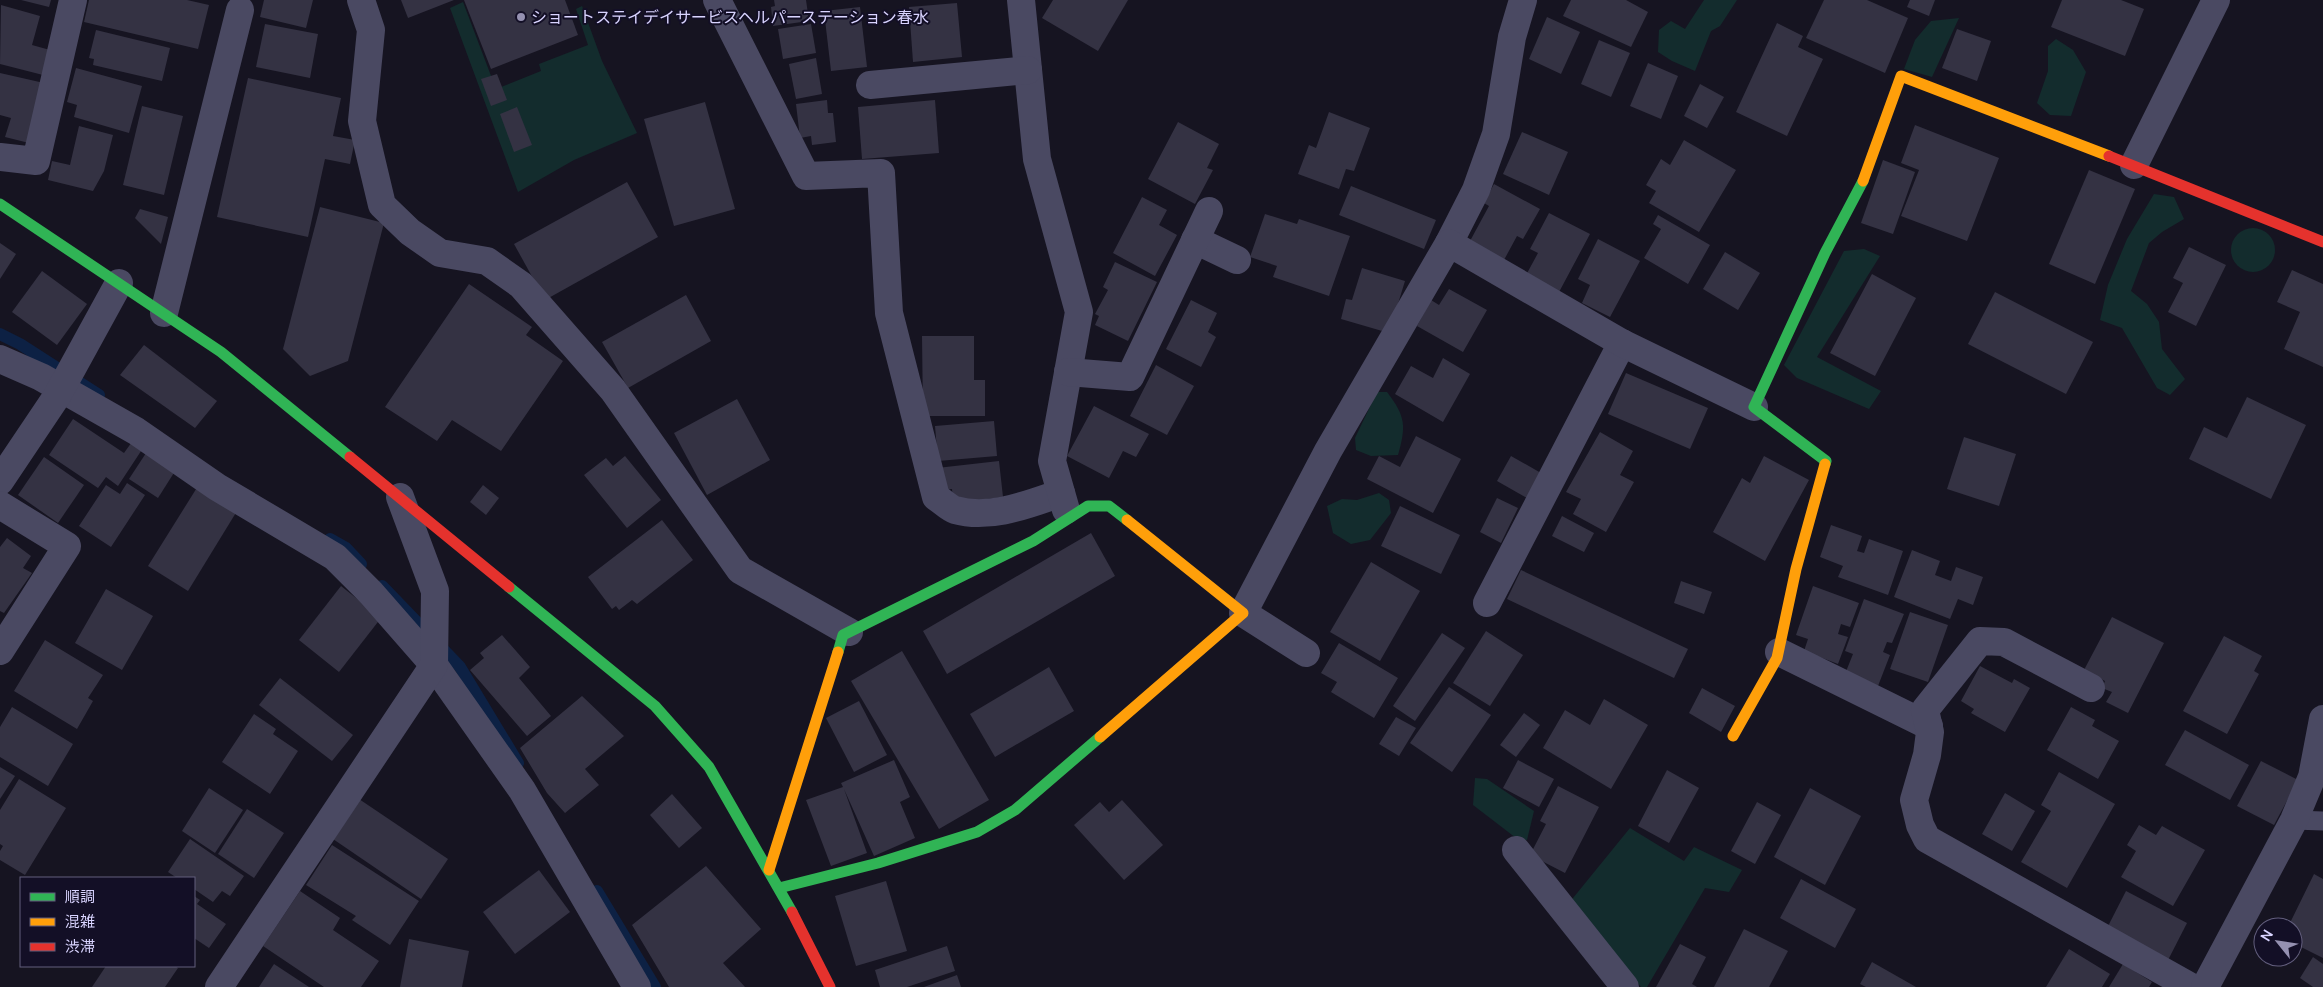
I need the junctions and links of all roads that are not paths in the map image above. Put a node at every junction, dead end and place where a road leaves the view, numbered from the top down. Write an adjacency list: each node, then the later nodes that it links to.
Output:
1 (73, 0): 10 (street)
2 (360, 0): 31 (street)
3 (717, 0): 25 (street)
4 (1021, 0): 8 (street)
5 (1522, 0): 16 (street)
6 (2216, 0): 11 (street)
7 (240, 10): 19 (street)
8 (1028, 70): 9 (street); 22 (street)
9 (870, 85)
10 (0, 157)
11 (2134, 165): 15 (street); 23 (street)
12 (0, 204): 18 (street)
13 (1209, 211): 14 (street)
14 (1195, 240): 17 (street); 22 (street)
15 (2323, 242)
16 (1450, 243): 20 (street); 30 (street)
17 (1237, 260)
18 (119, 283): 19 (street); 24 (street)
19 (164, 313): 26 (street)
20 (1622, 343): 23 (street); 29 (street)
21 (0, 359): 35 (street)
22 (1068, 372): 25 (street)
23 (1754, 407): 33 (street)
24 (0, 481)
25 (1061, 493): 28 (street)
26 (400, 497): 35 (street); 43 (street)
27 (0, 505): 32 (street)
28 (1069, 518): 30 (street); 31 (street)
29 (1487, 602)
30 (1243, 613): 34 (street); 44 (street)
31 (849, 632): 43 (street)
32 (0, 651)
33 (1778, 652): 38 (street); 39 (street)
34 (1306, 653)
35 (434, 665): 45 (street); 46 (street)
36 (2091, 688): 38 (street)
37 (2323, 719): 40 (street)
38 (1928, 726): 49 (street)
39 (1733, 736)
40 (2294, 820): 41 (lane); 50 (street)
41 (2323, 821)
42 (1516, 850): 48 (street)
43 (769, 870): 44 (street)
44 (778, 888): 47 (street)
45 (219, 987)
46 (637, 987)
47 (830, 987)
48 (1625, 987)
49 (2192, 987)
50 (2205, 987)

